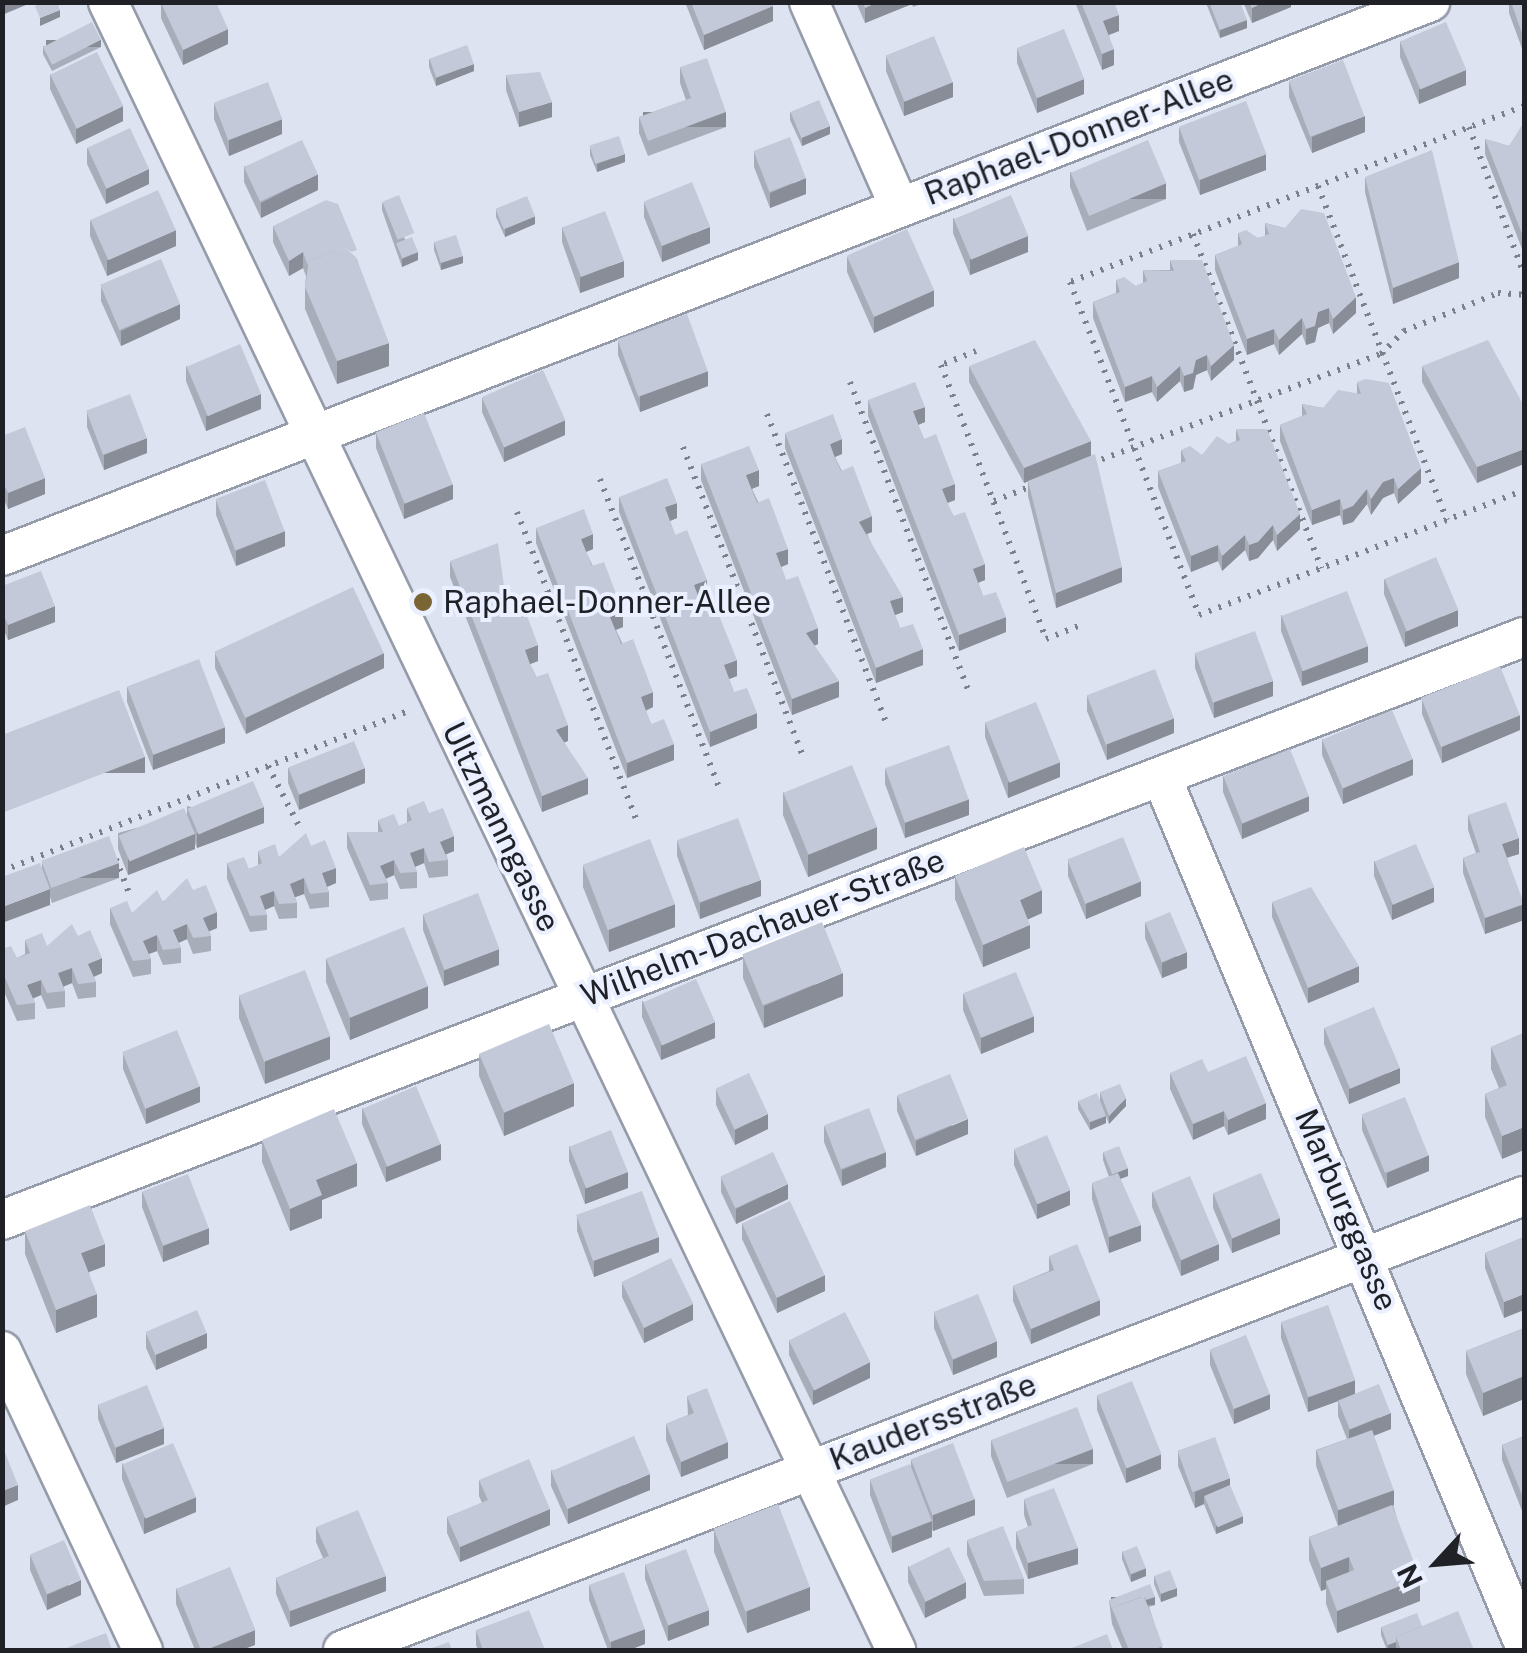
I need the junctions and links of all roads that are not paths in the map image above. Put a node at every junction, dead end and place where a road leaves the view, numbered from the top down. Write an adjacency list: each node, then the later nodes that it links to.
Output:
1 (108, 2): 5 (street, Ultzmanngasse)
2 (809, 2): 4 (street)
3 (1430, 2): 4 (street, Raphael-Donner-Allee)
4 (899, 206): 5 (street, Raphael-Donner-Allee)
5 (316, 433): 6 (street, Raphael-Donner-Allee); 9 (street, Ultzmanngasse)
6 (2, 556)
7 (1524, 637): 8 (street, Wilhelm-Dachauer-Straße)
8 (1162, 778): 9 (street, Wilhelm-Dachauer-Straße); 12 (street, Marburggasse)
9 (582, 996): 11 (street, Wilhelm-Dachauer-Straße); 14 (street, Ultzmanngasse)
10 (1524, 1196): 12 (street, Kaudersstraße)
11 (2, 1220)
12 (1367, 1258): 14 (street, Kaudersstraße); 15 (street, Marburggasse)
13 (2, 1351): 16 (street)
14 (808, 1469): 17 (street, Kaudersstraße); 18 (street, Ultzmanngasse)
15 (1524, 1644)
16 (143, 1650)
17 (343, 1650)
18 (896, 1650)

